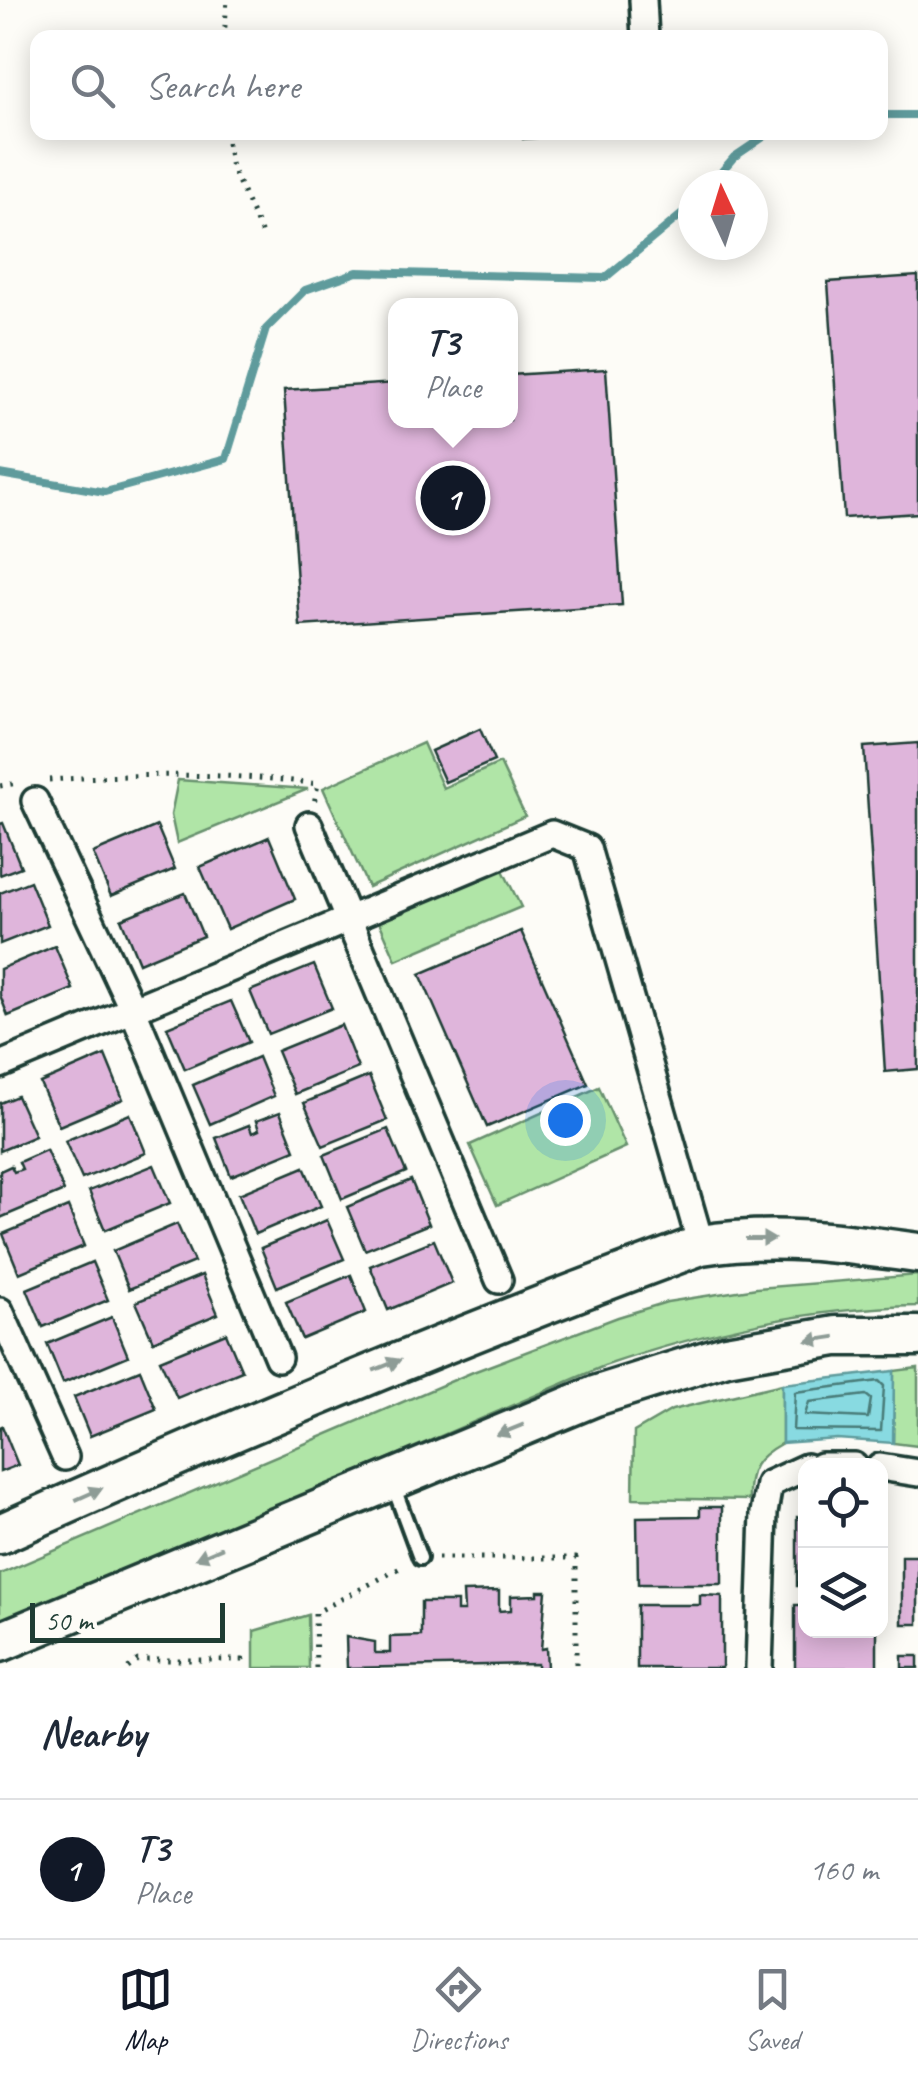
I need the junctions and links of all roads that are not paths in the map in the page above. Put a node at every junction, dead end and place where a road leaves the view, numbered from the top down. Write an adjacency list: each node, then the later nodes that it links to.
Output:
1 (643, 0): 2 (street)
2 (645, 30)
3 (35, 788): 6 (street)
4 (309, 825): 5 (street)
5 (348, 918): 6 (street); 8 (street); 10 (street)
6 (133, 1010): 7 (street); 13 (street)
7 (0, 1064)
8 (701, 1245): 9 (main road, one-way to 9); 19 (main road, one-way to 8)
9 (918, 1253)
10 (499, 1280)
11 (0, 1311): 14 (street)
12 (918, 1336): 18 (main road, one-way to 18)
13 (278, 1358)
14 (65, 1456)
15 (888, 1468): 17 (street)
16 (798, 1471): 22 (street)
17 (918, 1473)
18 (390, 1477): 20 (lane); 21 (main road, one-way to 21)
19 (0, 1534)
20 (420, 1558)
21 (0, 1642)
22 (759, 1668)

